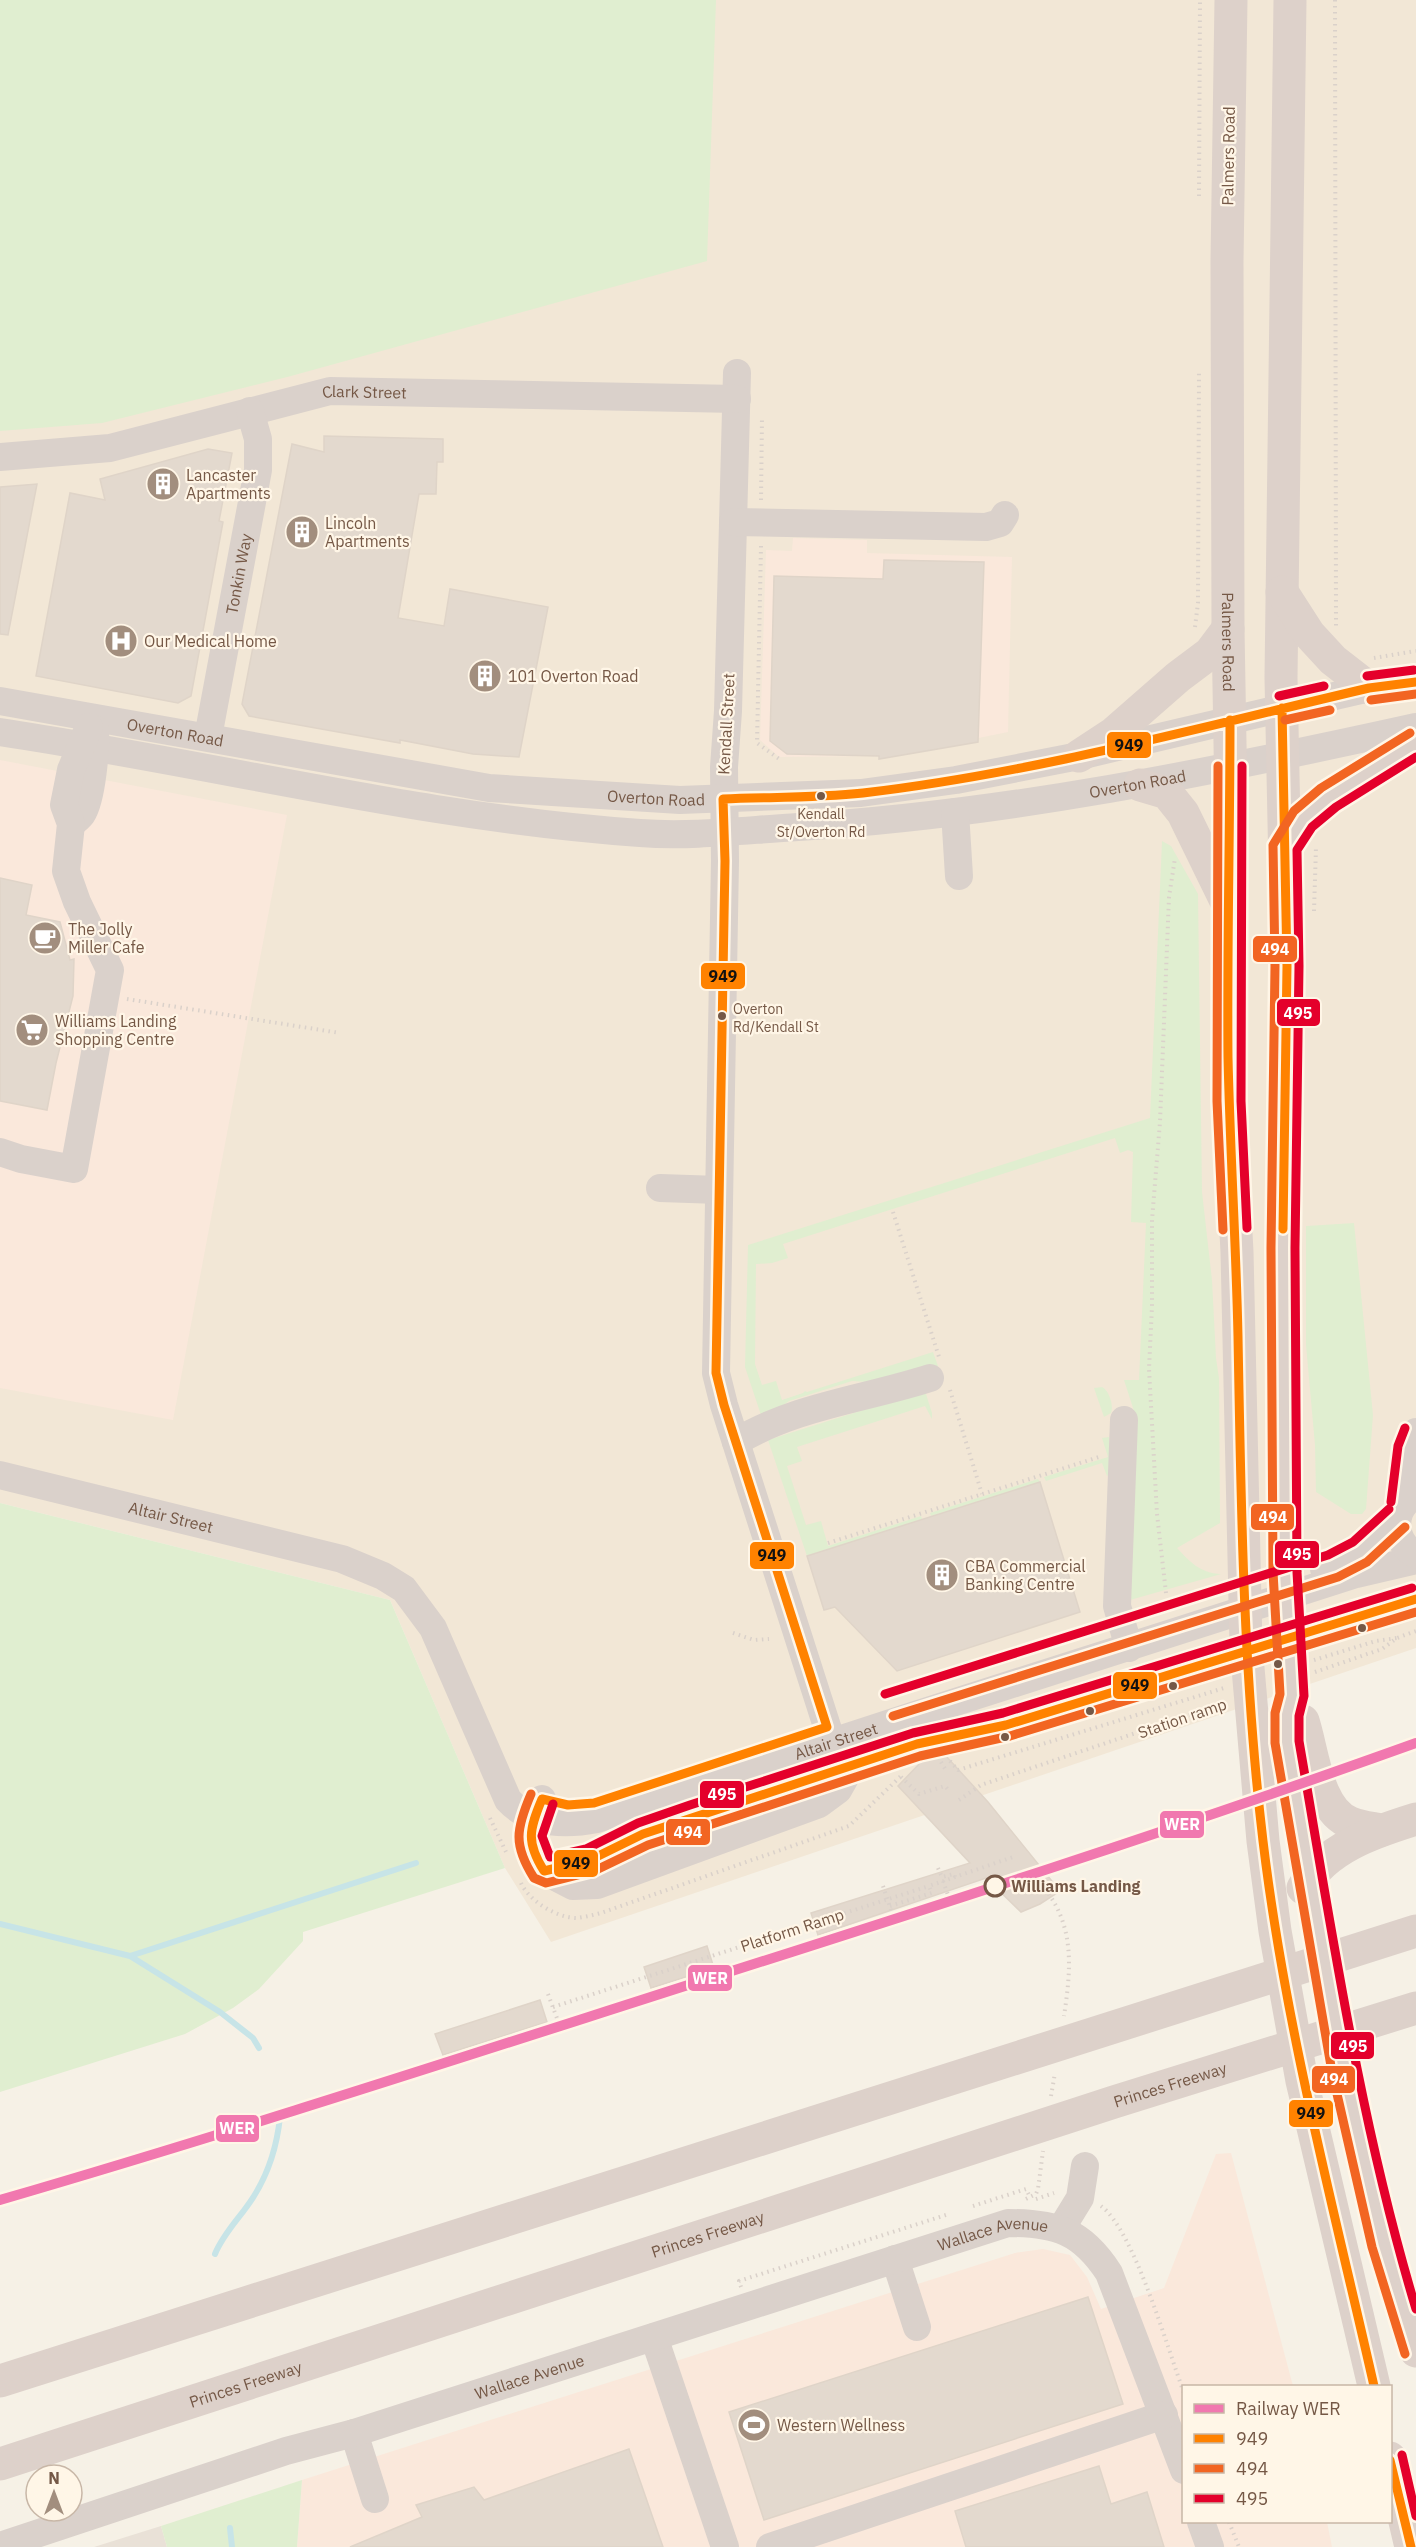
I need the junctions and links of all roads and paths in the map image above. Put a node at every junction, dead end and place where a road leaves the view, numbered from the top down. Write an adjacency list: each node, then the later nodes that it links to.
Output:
1 (1200, 0): 5 (path)
2 (1231, 0): 14 (highway, Palmers Road)
3 (1290, 0): 13 (highway)
4 (1335, 0): 16 (path)
5 (1199, 201)
6 (1199, 366): 15 (path)
7 (745, 393): 8 (street, Clark Street); 11 (street, Kendall Street); 12 (path)
8 (250, 411): 9 (street, Clark Street); 26 (street, Tonkin Way)
9 (0, 457)
10 (1005, 515): 12 (street)
11 (733, 522): 12 (street); 34 (street, Kendall Street)
12 (761, 522): 31 (path)
13 (1282, 592): 18 (highway); 21 (highway)
14 (1228, 629): 23 (highway, Palmers Road); 30 (highway)
15 (1193, 631)
16 (1340, 636)
17 (1416, 651): 18 (path)
18 (1370, 674): 19 (street, Overton Road); 21 (street, Overton Road)
19 (1416, 682)
20 (0, 701): 22 (street, Overton Road)
21 (1282, 708): 23 (street, Overton Road); 29 (highway)
22 (94, 717): 26 (street, Overton Road); 28 (street)
23 (1230, 720): 30 (street, Overton Road); 32 (highway, Palmers Road)
24 (1416, 727): 29 (street, Overton Road)
25 (0, 732): 28 (street, Overton Road)
26 (208, 737): 34 (street, Overton Road)
27 (1416, 743): 37 (highway)
28 (88, 745): 36 (street, Overton Road); 41 (street)
29 (1283, 755): 32 (street, Overton Road); 37 (highway)
30 (1079, 756): 34 (street, Overton Road)
31 (782, 761)
32 (1230, 766): 33 (street, Overton Road); 40 (highway, Palmers Road)
33 (1140, 785): 35 (street, Overton Road); 40 (highway)
34 (723, 799): 36 (street, Kendall Street)
35 (955, 812): 36 (street, Overton Road); 39 (street)
36 (724, 832): 45 (street, Kendall Street)
37 (1285, 846): 67 (highway)
38 (1176, 850): 58 (path)
39 (959, 876)
40 (1228, 906): 95 (highway, Palmers Road)
41 (106, 995): 42 (path); 43 (street)
42 (340, 1033)
43 (0, 1152)
44 (660, 1188): 45 (street)
45 (719, 1190): 51 (street, Kendall Street)
46 (893, 1212): 47 (path)
47 (940, 1375): 48 (street); 54 (path)
48 (886, 1392): 51 (street); 51 (street)
49 (1124, 1420): 64 (street)
50 (1416, 1432): 55 (street)
51 (736, 1442): 71 (street, Kendall Street)
52 (1106, 1455): 54 (path)
53 (0, 1475): 78 (street, Altair Street)
54 (982, 1494): 56 (path)
55 (1405, 1506): 57 (street); 64 (street, Altair Street)
56 (828, 1543)
57 (1416, 1558): 64 (street, Altair Street)
58 (1166, 1593)
59 (1416, 1599): 73 (street)
60 (1416, 1631): 62 (path)
61 (733, 1633): 63 (path)
62 (1397, 1638): 66 (path); 67 (path)
63 (769, 1639)
64 (1126, 1639): 70 (street, Altair Street); 71 (street, Altair Street)
65 (1316, 1656): 67 (path)
66 (1308, 1662)
67 (1305, 1683): 81 (highway); 86 (highway)
68 (1229, 1686): 72 (path)
69 (1231, 1701): 77 (path, Station ramp)
70 (869, 1730): 71 (street, Altair Street); 73 (street)
71 (830, 1734): 78 (street, Altair Street)
72 (945, 1753)
73 (853, 1765): 85 (street)
74 (906, 1771): 75 (path)
75 (901, 1777): 76 (path); 85 (path)
76 (950, 1792)
77 (959, 1800)
78 (538, 1808): 85 (street)
79 (488, 1813): 83 (path)
80 (1416, 1819): 81 (highway)
81 (1382, 1830): 86 (highway)
82 (1013, 1857): 87 (path)
83 (511, 1862)
84 (938, 1868): 88 (path)
85 (531, 1873)
86 (1311, 1873): 95 (highway); 107 (highway)
87 (954, 1875): 88 (path); 90 (path, Platform Ramp)
88 (942, 1877): 91 (path)
89 (883, 1886): 92 (path)
90 (929, 1886): 92 (path); 97 (path, Platform Ramp)
91 (948, 1895)
92 (890, 1906): 93 (path)
93 (892, 1913)
94 (1416, 1931): 108 (highway)
95 (1280, 1959): 109 (highway, Palmers Road)
96 (548, 1994): 97 (path)
97 (553, 2007): 99 (path)
98 (1416, 2008): 112 (highway, Princes Freeway)
99 (558, 2021)
100 (1085, 2166): 103 (street, Wallace Avenue)
101 (1038, 2189): 102 (path)
102 (963, 2210)
103 (1061, 2229): 104 (street, Wallace Avenue); 110 (street, Wallace Avenue)
104 (895, 2259): 105 (street); 106 (street, Wallace Avenue)
105 (917, 2327)
106 (654, 2337): 111 (street, Wallace Avenue); 119 (street)
107 (1416, 2351)
108 (0, 2381)
109 (1374, 2385)
110 (1164, 2415): 113 (street, Wallace Avenue); 120 (street)
111 (354, 2433): 115 (street); 118 (street, Wallace Avenue)
112 (0, 2464)
113 (1182, 2464)
114 (1392, 2467): 123 (highway)
115 (375, 2499)
116 (1202, 2523): 121 (street)
117 (1229, 2523): 122 (path)
118 (0, 2546)
119 (725, 2547)
120 (770, 2547)
121 (1210, 2547)
122 (1239, 2547)
123 (1410, 2547)

